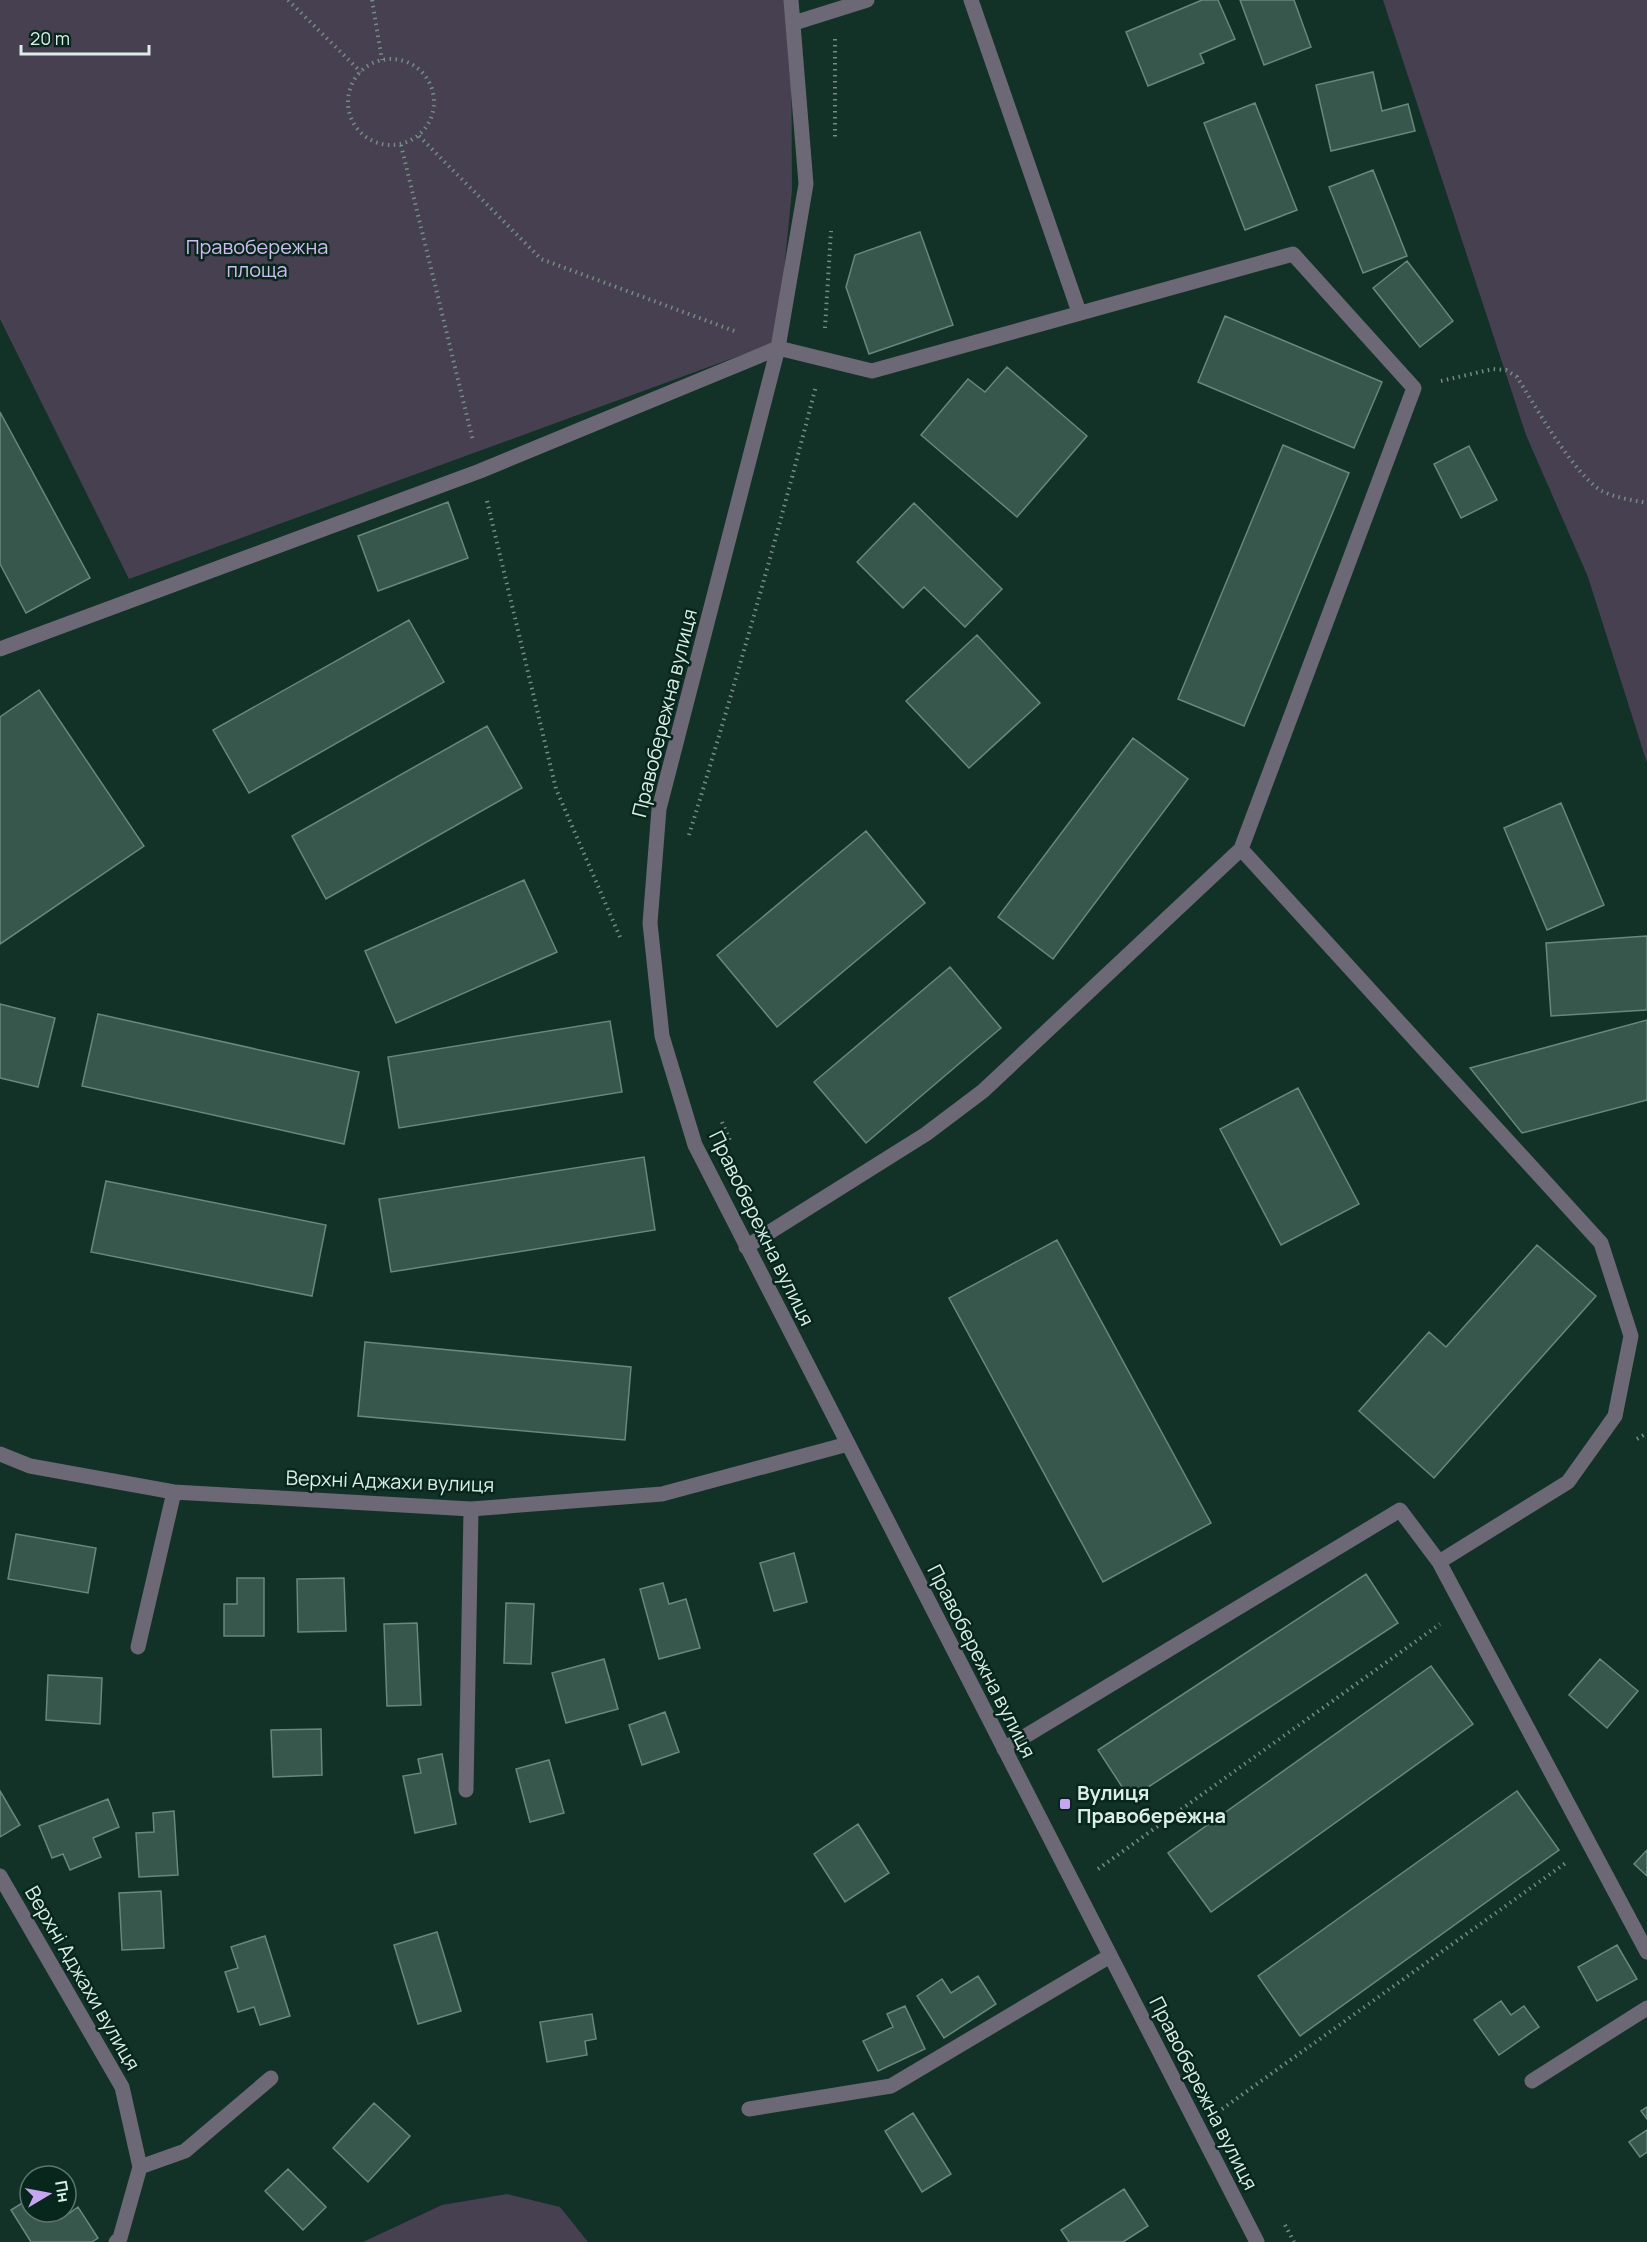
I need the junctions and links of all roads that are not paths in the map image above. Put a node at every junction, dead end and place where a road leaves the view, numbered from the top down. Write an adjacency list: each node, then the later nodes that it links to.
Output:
1 (791, 0): 4 (street, Правобережна вулиця)
2 (867, 0): 4 (street)
3 (971, 0): 5 (street)
4 (794, 23): 6 (street, Правобережна вулиця)
5 (1079, 312): 6 (street); 8 (street)
6 (778, 348): 7 (street); 9 (street, Правобережна вулиця)
7 (0, 649)
8 (1241, 849): 9 (street); 14 (street)
9 (746, 1247): 10 (street, Правобережна вулиця)
10 (848, 1444): 13 (street, Верхні Аджахи вулиця); 16 (street, Правобережна вулиця)
11 (0, 1454): 12 (street, Верхні Аджахи вулиця)
12 (174, 1492): 13 (street, Верхні Аджахи вулиця); 15 (street)
13 (471, 1509): 17 (street)
14 (1439, 1562): 16 (street); 19 (street)
15 (138, 1647)
16 (1005, 1749): 20 (street, Правобережна вулиця)
17 (466, 1790)
18 (0, 1876): 25 (street, Верхні Аджахи вулиця)
19 (1647, 1952)
20 (1110, 1956): 24 (street); 27 (street, Правобережна вулиця)
21 (1647, 2008): 23 (street)
22 (271, 2078): 25 (street)
23 (1532, 2081)
24 (749, 2109)
25 (140, 2167): 26 (street, Верхні Аджахи вулиця)
26 (116, 2242)
27 (1257, 2242)

